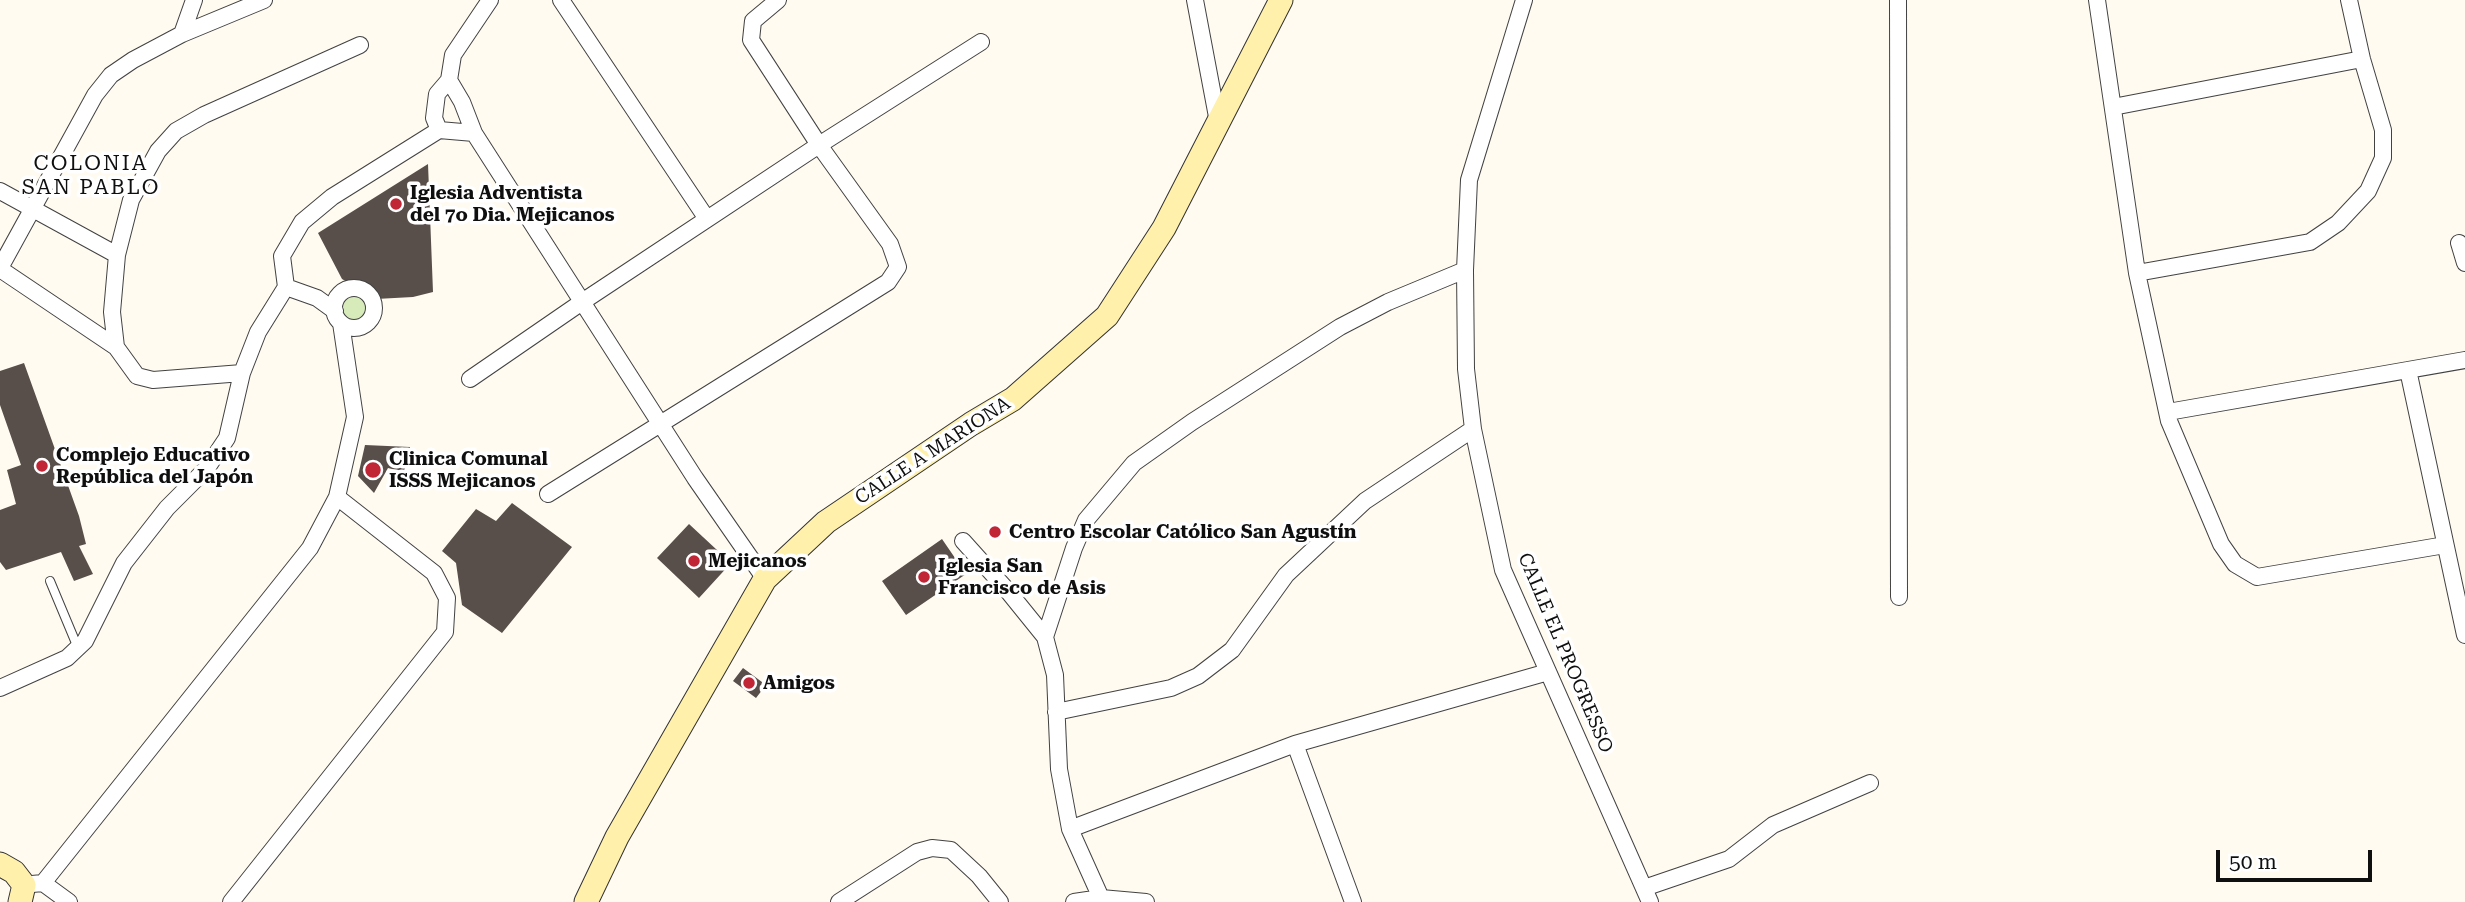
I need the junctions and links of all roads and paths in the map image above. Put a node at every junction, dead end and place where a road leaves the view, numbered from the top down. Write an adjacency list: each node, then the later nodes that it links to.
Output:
1 (194, 0): 12 (street)
2 (264, 0): 12 (street)
3 (490, 0): 16 (street)
4 (561, 0): 24 (street)
5 (778, 0): 21 (street)
6 (1195, 0): 18 (street)
7 (1281, 0): 18 (main road, CALLE A MARIONA)
8 (1524, 0): 29 (street, CALLE EL PROGRESSO)
9 (1898, 0): 47 (street)
10 (2096, 0): 17 (street)
11 (2349, 0): 15 (street)
12 (182, 34): 23 (street)
13 (981, 43): 21 (street)
14 (360, 45): 26 (street)
15 (2362, 59): 17 (street); 30 (street)
16 (449, 80): 19 (street); 20 (street)
17 (2113, 107): 30 (street)
18 (1218, 122): 45 (main road, CALLE A MARIONA)
19 (439, 130): 20 (street); 31 (street)
20 (474, 133): 32 (street)
21 (819, 145): 24 (street); 39 (street)
22 (0, 191): 23 (street)
23 (30, 210): 26 (street); 28 (street)
24 (707, 219): 32 (street)
25 (2459, 243): 27 (street)
26 (117, 255): 33 (street)
27 (2465, 263)
28 (0, 269): 33 (street)
29 (1465, 270): 40 (street, CALLE EL PROGRESSO); 49 (street)
30 (2137, 273): 38 (street)
31 (286, 286): 36 (street); 42 (street)
32 (582, 302): 37 (street); 39 (street)
33 (116, 346): 36 (street)
34 (2465, 360): 35 (street)
35 (2408, 370): 38 (street); 44 (street)
36 (242, 373): 50 (street)
37 (470, 379)
38 (2168, 412): 44 (street)
39 (662, 423): 41 (street); 45 (street)
40 (1473, 429): 51 (street, CALLE EL PROGRESSO); 53 (street)
41 (548, 494)
42 (337, 498): 58 (street); 62 (street)
43 (963, 541): 49 (street)
44 (2445, 545): 48 (street)
45 (765, 579): 63 (main road, CALLE A MARIONA)
46 (50, 580): 50 (lane)
47 (1899, 597)
48 (2465, 635)
49 (1045, 637): 53 (street)
50 (78, 648): 52 (street)
51 (1548, 671): 54 (street); 59 (street, CALLE EL PROGRESSO)
52 (0, 688)
53 (1056, 712): 56 (street)
54 (1295, 744): 56 (street); 68 (street)
55 (1870, 783): 59 (street)
56 (1070, 829): 60 (street)
57 (0, 864): 58 (main road)
58 (29, 890): 61 (street)
59 (1647, 895)
60 (1101, 898): 66 (street); 67 (street)
61 (69, 902)
62 (231, 902)
63 (586, 902)
64 (839, 902): 65 (street)
65 (1000, 902)
66 (1074, 902)
67 (1146, 902)
68 (1353, 902)

